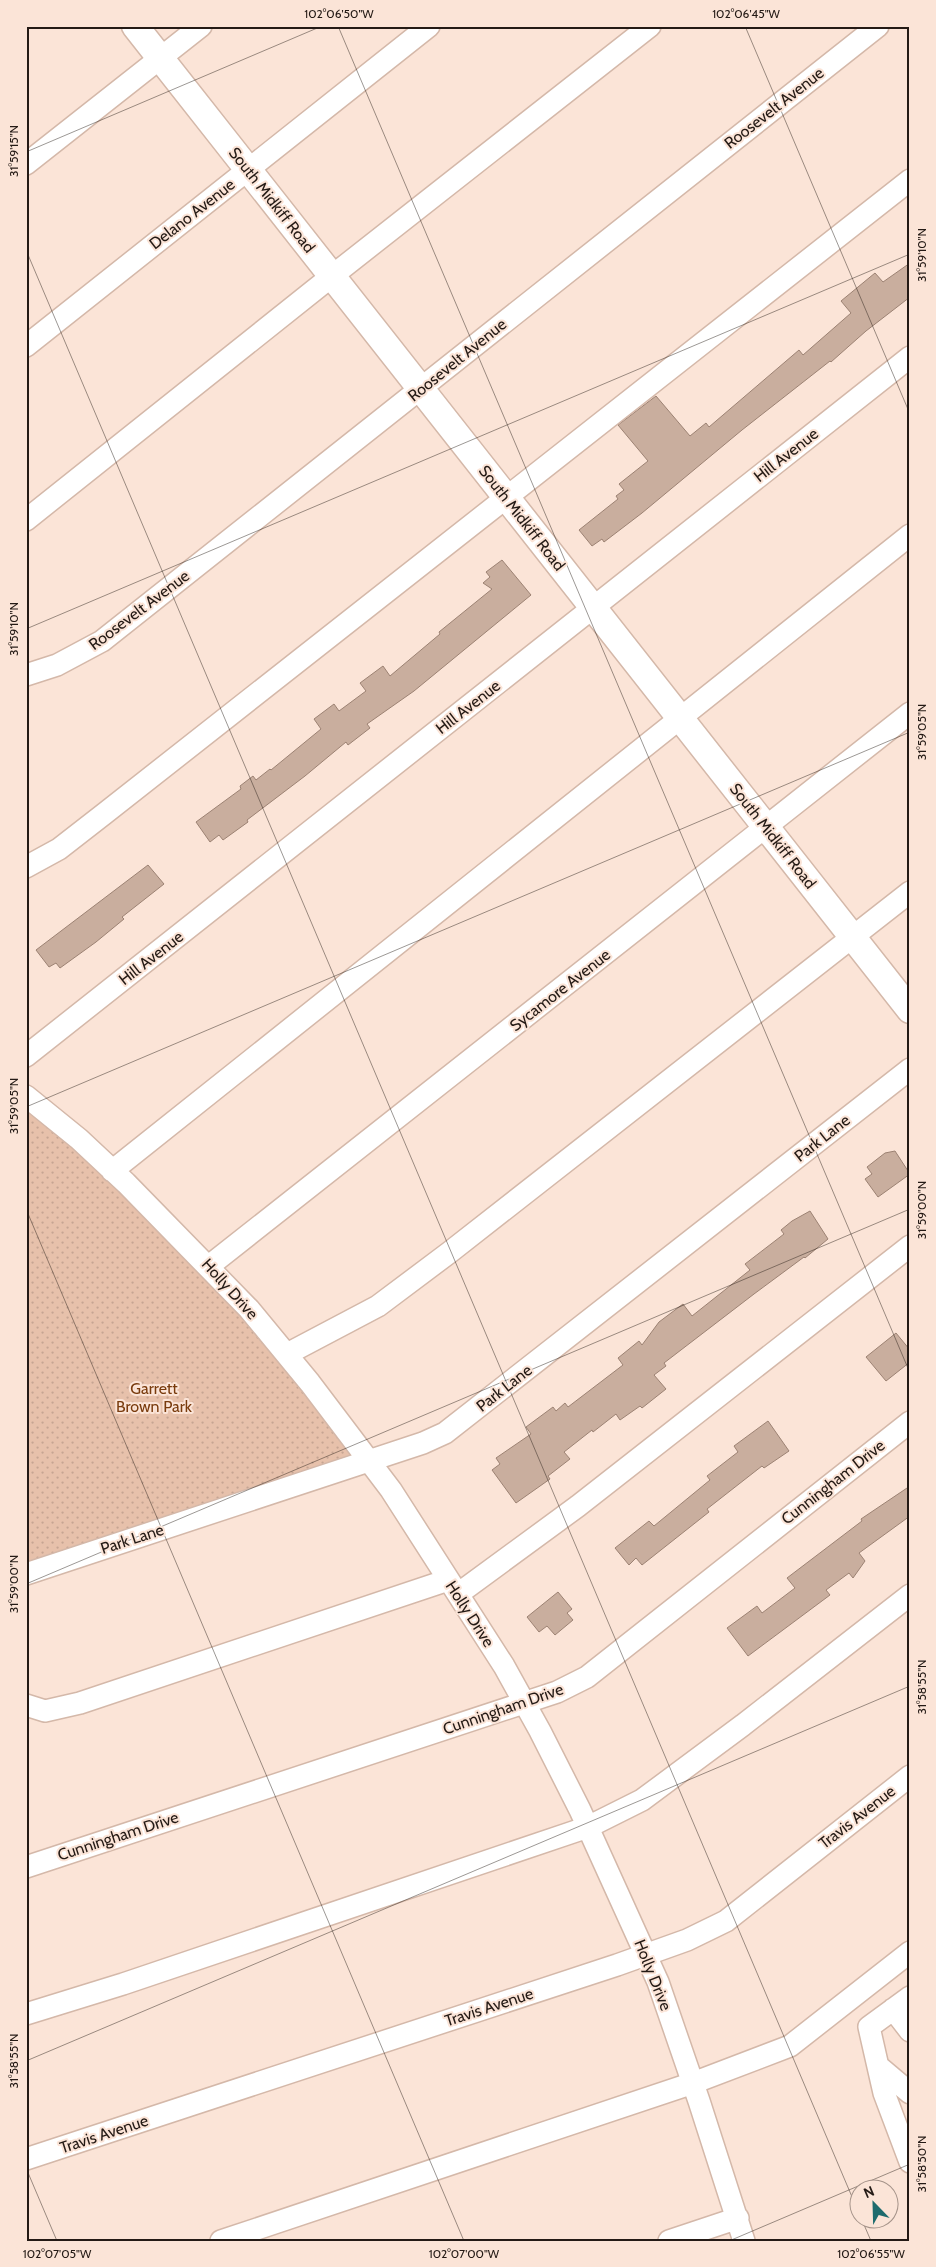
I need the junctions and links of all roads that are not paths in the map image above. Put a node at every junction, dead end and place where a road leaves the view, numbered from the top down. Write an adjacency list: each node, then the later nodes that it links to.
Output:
1 (135, 26): 6 (main road, South Midkiff Road)
2 (201, 26): 6 (street)
3 (429, 26): 8 (street, Delano Avenue)
4 (650, 26): 10 (street)
5 (878, 26): 13 (street, Roosevelt Avenue)
6 (160, 58): 7 (street); 8 (main road, South Midkiff Road)
7 (26, 164)
8 (248, 170): 10 (main road, South Midkiff Road); 11 (street, Delano Avenue)
9 (910, 180): 14 (street)
10 (332, 276): 13 (main road, South Midkiff Road); 15 (street)
11 (26, 346)
12 (910, 357): 17 (street, Hill Avenue)
13 (420, 389): 14 (main road, South Midkiff Road); 18 (street, Roosevelt Avenue)
14 (507, 498): 17 (main road, South Midkiff Road); 22 (street)
15 (26, 520)
16 (910, 535): 20 (street)
17 (593, 608): 20 (main road, South Midkiff Road); 26 (street, Hill Avenue)
18 (26, 675)
19 (910, 713): 21 (street, Sycamore Avenue)
20 (680, 718): 21 (main road, South Midkiff Road); 29 (street)
21 (766, 826): 24 (main road, South Midkiff Road); 31 (street, Sycamore Avenue)
22 (26, 867)
23 (910, 892): 24 (street)
24 (852, 938): 25 (main road, South Midkiff Road); 32 (street)
25 (910, 1010)
26 (26, 1056)
27 (910, 1069): 34 (street, Park Lane)
28 (26, 1096): 29 (street, Holly Drive)
29 (112, 1171): 31 (street, Holly Drive)
30 (910, 1246): 36 (street)
31 (209, 1266): 32 (street, Holly Drive)
32 (286, 1354): 34 (street, Holly Drive)
33 (910, 1422): 38 (street, Cunningham Drive)
34 (368, 1462): 35 (street, Park Lane); 36 (street, Holly Drive)
35 (26, 1574)
36 (453, 1587): 38 (street, Holly Drive); 39 (street)
37 (910, 1595): 41 (street)
38 (524, 1703): 41 (street, Holly Drive); 42 (street, Cunningham Drive)
39 (26, 1706)
40 (910, 1776): 44 (street, Travis Avenue)
41 (588, 1827): 44 (street, Holly Drive); 46 (street)
42 (26, 1867)
43 (910, 1952): 49 (street)
44 (646, 1955): 49 (street, Holly Drive); 51 (street, Travis Avenue)
45 (901, 2003): 47 (street); 48 (street)
46 (26, 2014)
47 (910, 2031)
48 (878, 2066): 50 (street); 52 (street)
49 (693, 2083): 53 (street, Holly Drive); 54 (street)
50 (910, 2094)
51 (26, 2159)
52 (910, 2162)
53 (738, 2218): 55 (street); 56 (street, Holly Drive)
54 (221, 2241)
55 (669, 2241)
56 (744, 2241)

